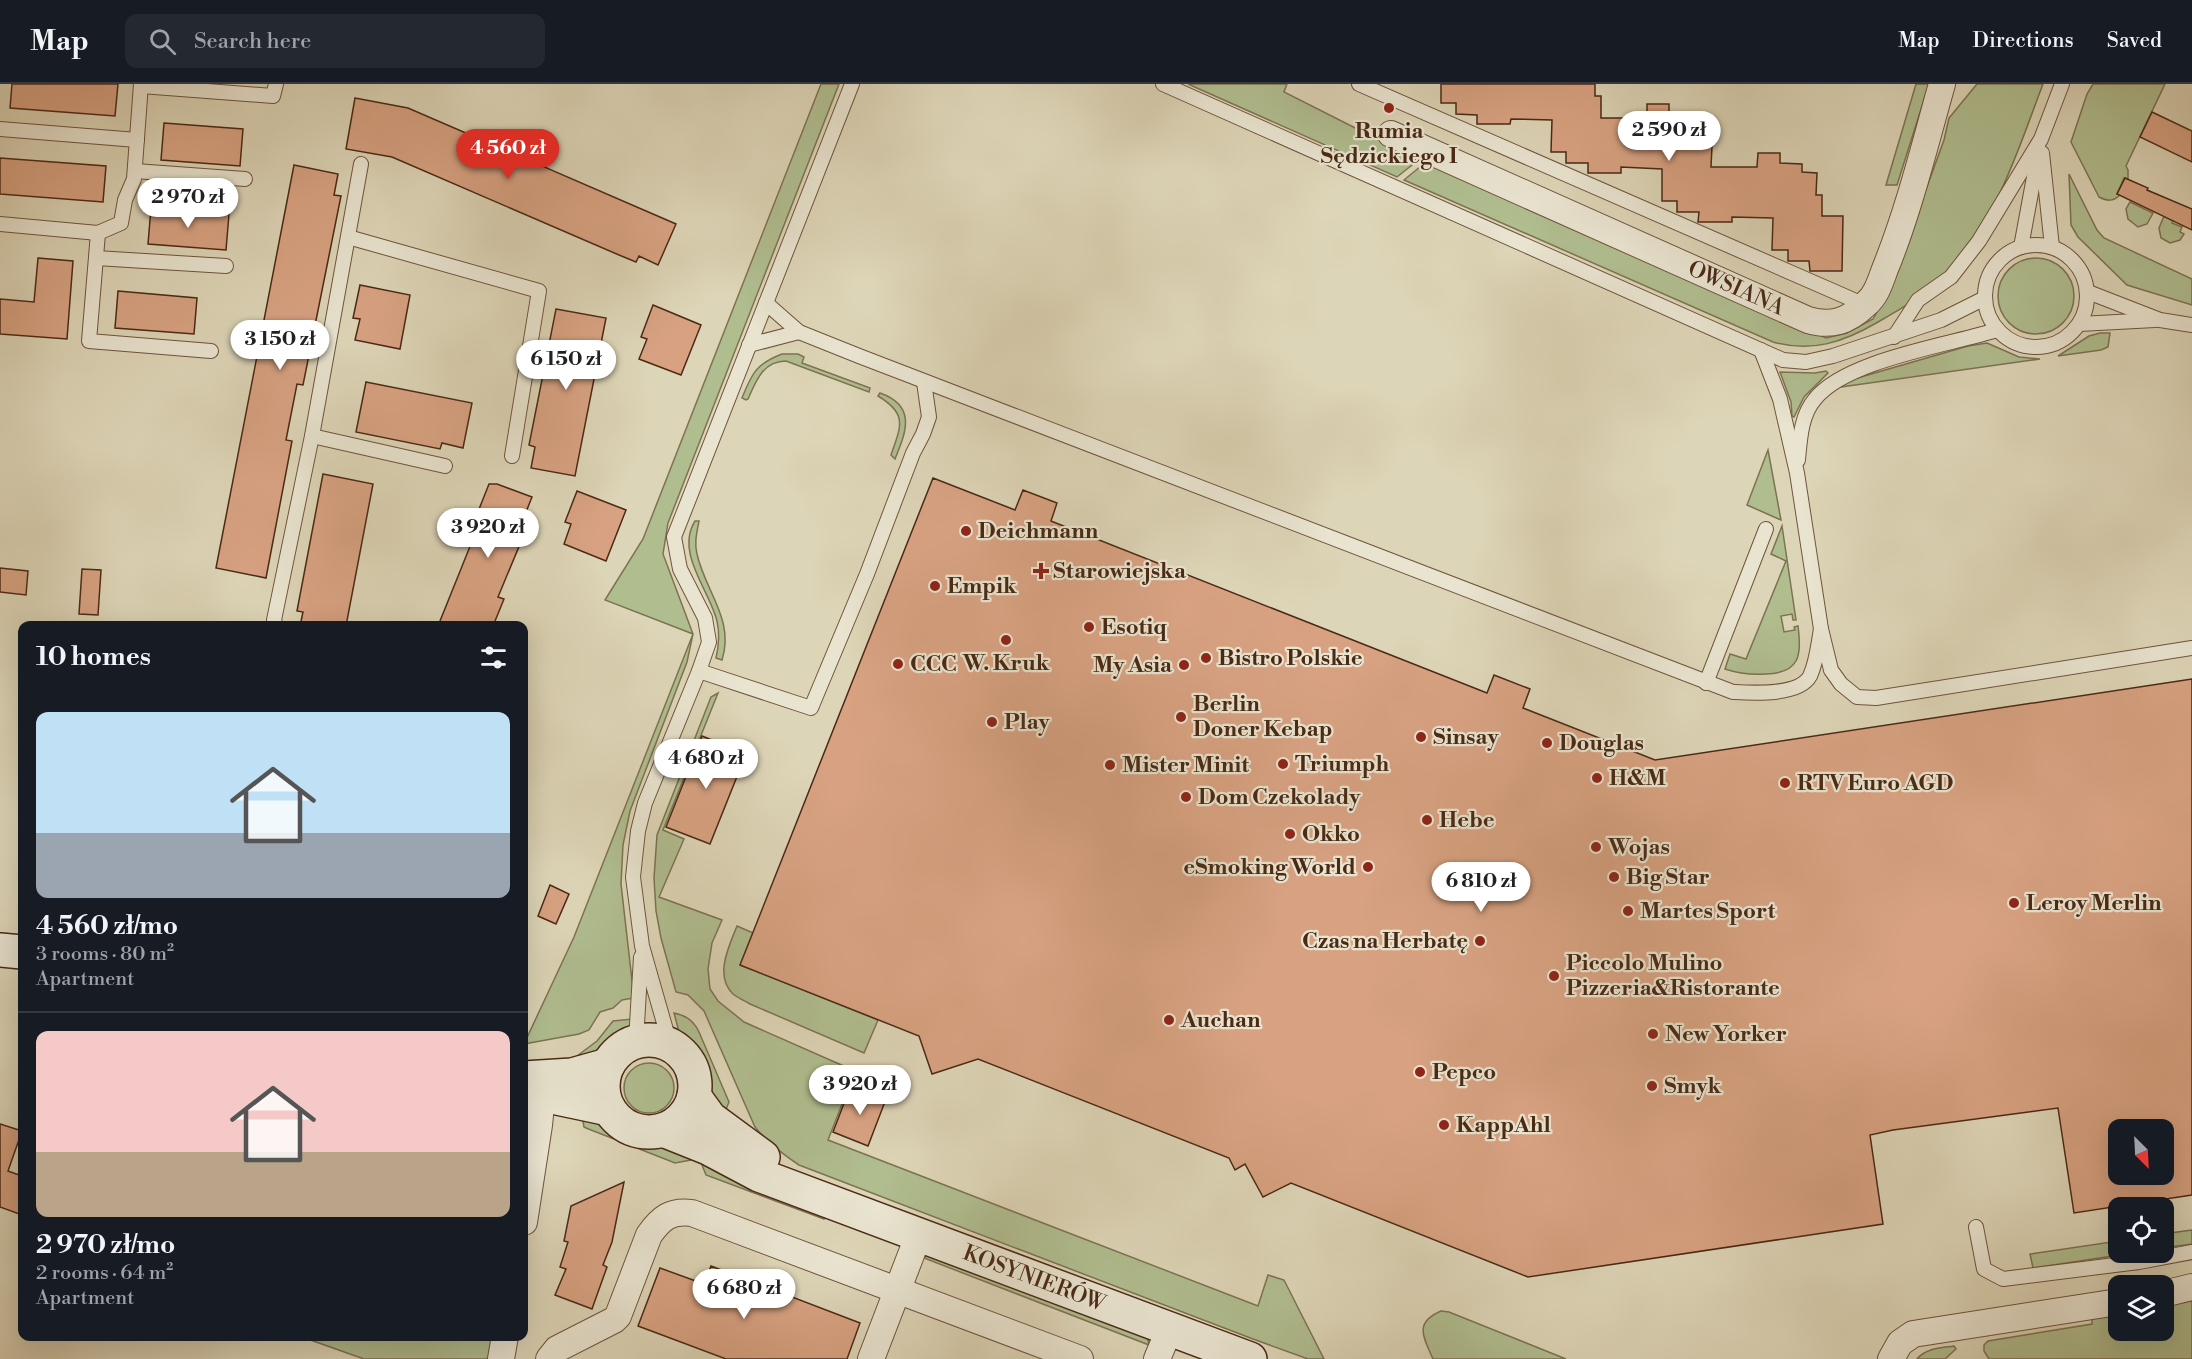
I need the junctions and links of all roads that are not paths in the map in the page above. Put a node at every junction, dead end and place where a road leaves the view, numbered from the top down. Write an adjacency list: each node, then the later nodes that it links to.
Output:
1 (276, 84): 7 (lane)
2 (852, 84): 24 (lane)
3 (1163, 84): 33 (lane)
4 (1359, 84): 25 (lane)
5 (1942, 84): 25 (street, OWSIANA)
6 (2062, 84): 10 (lane)
7 (141, 85): 11 (lane)
8 (0, 129): 11 (lane)
9 (1390, 134): 25 (street, OWSIANA)
10 (2041, 139): 18 (lane); 19 (lane); 31 (lane)
11 (137, 140): 13 (lane)
12 (361, 164): 17 (lane)
13 (135, 171): 14 (lane); 16 (lane)
14 (245, 179)
15 (0, 224): 16 (lane)
16 (98, 233): 20 (lane)
17 (348, 237): 36 (lane); 37 (lane)
18 (2021, 247): 19 (lane); 23 (lane)
19 (2052, 247): 22 (lane)
20 (96, 258): 21 (lane); 34 (lane)
21 (226, 266)
22 (2088, 292): 26 (lane); 27 (lane)
23 (1984, 298): 29 (lane); 31 (lane)
24 (766, 303): 30 (lane); 32 (lane)
25 (1865, 305)
26 (2160, 320): 27 (lane); 28 (lane)
27 (2079, 324): 29 (lane)
28 (2192, 325)
29 (1997, 330): 39 (lane)
30 (799, 332): 32 (lane); 35 (lane)
31 (1894, 337): 33 (lane)
32 (749, 345): 44 (lane)
33 (1761, 350): 39 (lane)
34 (211, 351)
35 (924, 382): 44 (lane); 45 (lane)
36 (312, 436): 38 (lane); 41 (lane)
37 (512, 456)
38 (445, 466)
39 (1797, 473): 42 (lane)
40 (1766, 529): 45 (lane)
41 (274, 621)
42 (1821, 629): 43 (lane); 45 (lane)
43 (2192, 648)
44 (699, 671): 46 (lane)
45 (1706, 683)
46 (642, 946): 49 (lane); 50 (lane)
47 (0, 950): 48 (main road)
48 (18, 952)
49 (636, 1041): 50 (main road); 51 (main road)
50 (670, 1044): 53 (main road)
51 (608, 1065): 52 (main road); 54 (main road)
52 (530, 1088): 54 (main road); 56 (street)
53 (694, 1096): 55 (main road); 57 (main road, KOSYNIERÓW)
54 (609, 1109): 55 (main road)
55 (663, 1130): 57 (main road, KOSYNIERÓW)
56 (528, 1196)
57 (821, 1197): 59 (main road, KOSYNIERÓW)
58 (1976, 1227): 60 (lane)
59 (919, 1234): 62 (street); 65 (main road, KOSYNIERÓW)
60 (2192, 1252)
61 (2192, 1287): 63 (street)
62 (897, 1290): 68 (street); 69 (street); 70 (street)
63 (2174, 1291)
64 (2108, 1304): 73 (street)
65 (1170, 1328): 71 (street); 72 (main road, KOSYNIERÓW)
66 (504, 1341): 67 (street)
67 (501, 1359)
68 (549, 1359)
69 (871, 1359)
70 (1080, 1359)
71 (1157, 1359)
72 (1250, 1359)
73 (1891, 1359)

